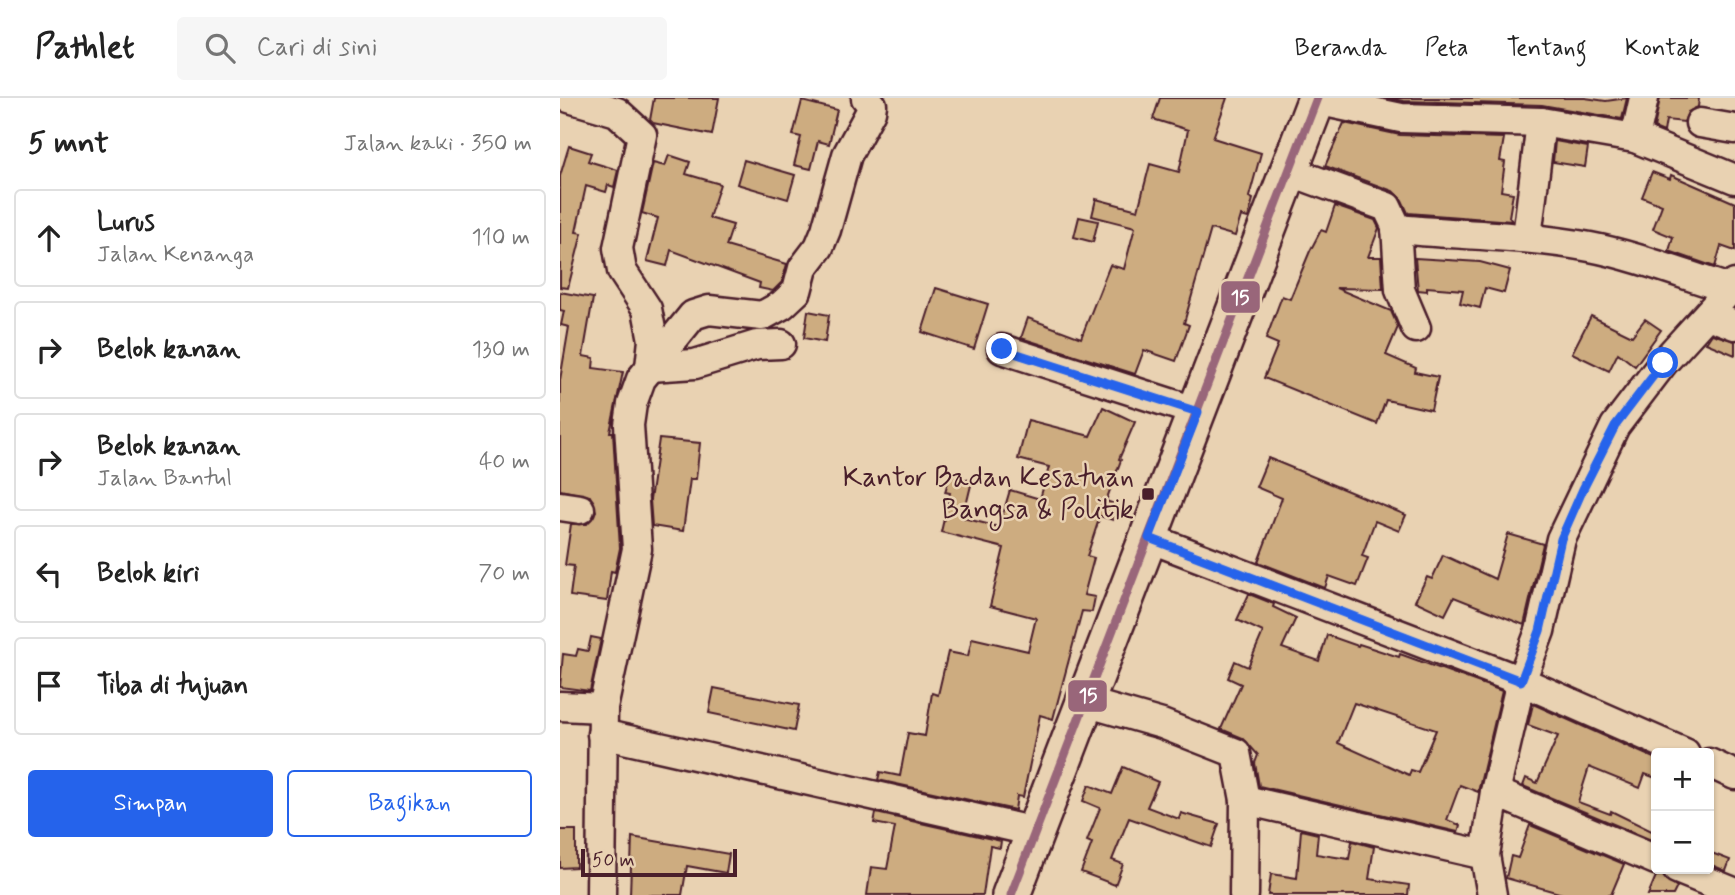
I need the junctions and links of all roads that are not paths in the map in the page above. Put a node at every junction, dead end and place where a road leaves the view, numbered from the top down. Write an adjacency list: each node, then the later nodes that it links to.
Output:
1 (569, 98): 20 (street)
2 (866, 98): 20 (street)
3 (1644, 98): 9 (street)
4 (1317, 99): 5 (street); 10 (main road)
5 (1514, 109): 6 (street)
6 (1541, 122): 9 (street); 13 (street)
7 (1700, 123): 8 (street)
8 (1735, 130)
9 (1635, 138): 11 (street)
10 (1289, 171): 12 (street); 21 (main road)
11 (1735, 179)
12 (1396, 229): 13 (street); 17 (street)
13 (1527, 237): 14 (street)
14 (1732, 287): 15 (street)
15 (1708, 315): 16 (street); 23 (street)
16 (1735, 325)
17 (1416, 328)
18 (782, 344): 20 (street)
19 (1002, 349): 21 (street)
20 (650, 367): 26 (street)
21 (1198, 412): 22 (main road)
22 (1159, 542): 23 (street); 24 (main road)
23 (1521, 681): 27 (street); 30 (street)
24 (1085, 702): 31 (street); 32 (main road)
25 (560, 706): 26 (street)
26 (603, 721): 32 (street); 37 (street)
27 (1674, 748)
28 (1714, 766): 29 (street)
29 (1735, 775)
30 (1496, 792): 33 (street); 34 (street)
31 (1245, 800): 33 (street); 39 (street)
32 (1035, 832): 38 (main road)
33 (1485, 855): 40 (street)
34 (1651, 858)
35 (1689, 874): 36 (street)
36 (1731, 891)
37 (601, 895)
38 (1011, 895)
39 (1244, 895)
40 (1492, 895)

